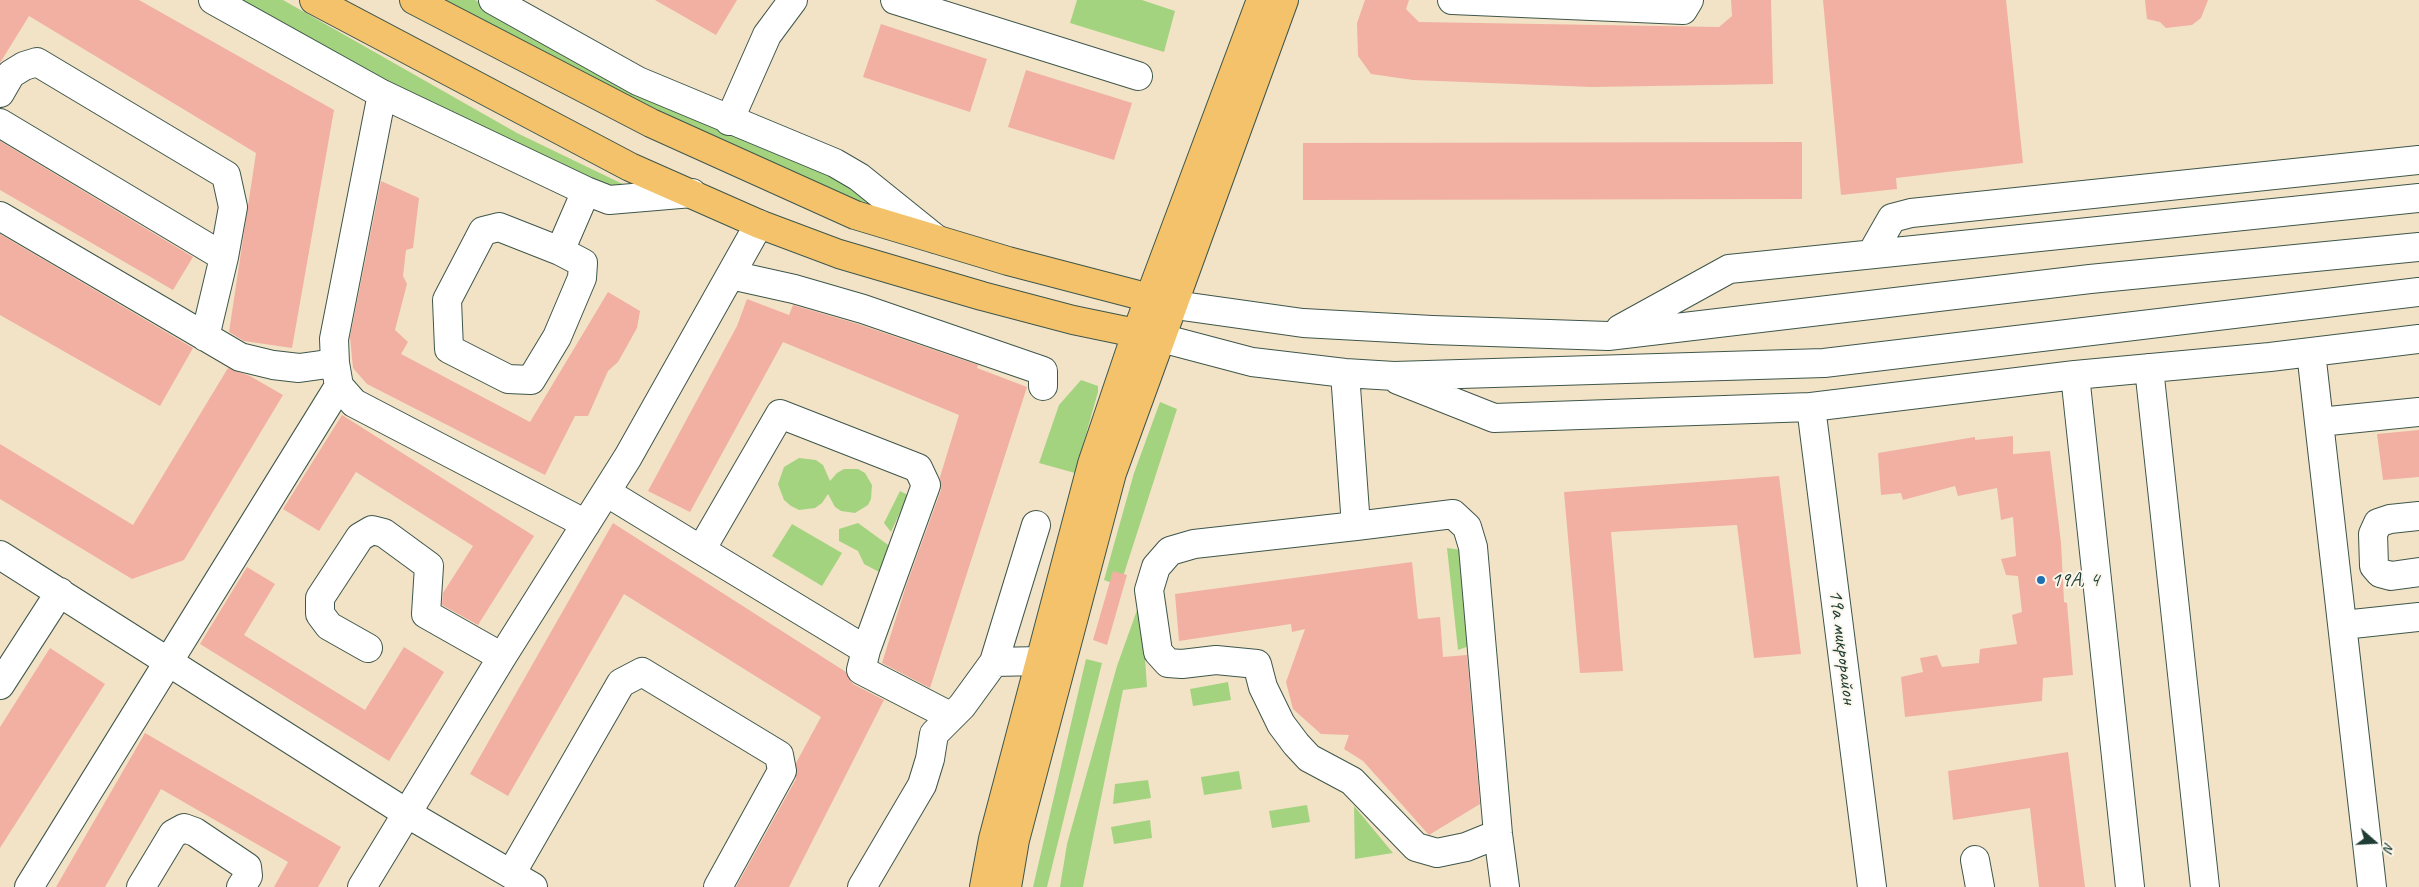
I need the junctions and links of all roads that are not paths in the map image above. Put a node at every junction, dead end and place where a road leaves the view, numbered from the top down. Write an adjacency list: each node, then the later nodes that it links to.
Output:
1 (212, 0): 13 (street)
2 (314, 0): 18 (main road)
3 (414, 0): 22 (main road)
4 (492, 0): 14 (street)
5 (791, 0): 14 (street)
6 (894, 0): 11 (street)
7 (1261, 0): 29 (main road)
8 (1284, 0): 29 (main road)
9 (1452, 0): 10 (street)
10 (1690, 0)
11 (1138, 76)
12 (0, 93): 26 (street)
13 (382, 94): 17 (street); 36 (street)
14 (730, 121): 22 (street)
15 (0, 123): 26 (street)
16 (2419, 160): 25 (street)
17 (586, 191): 18 (street); 24 (street)
18 (692, 193): 21 (main road)
19 (2419, 198): 25 (street)
20 (0, 216): 32 (street)
21 (759, 224): 27 (street); 30 (main road)
22 (936, 239): 29 (main road)
23 (2419, 247): 31 (street)
24 (560, 251): 24 (street)
25 (1872, 254): 31 (street)
26 (224, 257): 32 (street)
27 (731, 275): 40 (street); 44 (street)
28 (2419, 292): 39 (street)
29 (1163, 301): 30 (main road); 31 (street)
30 (1149, 336): 37 (street); 61 (main road); 76 (main road)
31 (1608, 336)
32 (204, 337): 36 (street)
33 (2419, 339): 34 (street)
34 (2311, 352): 35 (street); 43 (street)
35 (2149, 368): 38 (street); 81 (street)
36 (337, 374): 46 (street); 60 (street)
37 (1345, 374): 39 (street); 48 (street)
38 (2075, 375): 41 (street); 80 (street)
39 (1388, 376): 41 (street)
40 (1043, 386)
41 (1811, 407): 78 (street, 19а микрорайон)
42 (2419, 412): 43 (street)
43 (2319, 422): 52 (street)
44 (606, 492): 46 (street); 49 (street)
45 (2419, 516): 51 (street)
46 (586, 524): 59 (street)
47 (1036, 525): 62 (street)
48 (1356, 526): 66 (street); 66 (street)
49 (701, 550): 58 (street); 58 (street)
50 (0, 555): 54 (street)
51 (2374, 566): 52 (street); 53 (street)
52 (2336, 572): 56 (street)
53 (2419, 572)
54 (60, 592): 60 (street); 63 (street)
55 (2419, 617): 56 (street)
56 (2343, 625): 82 (street)
57 (368, 648): 59 (street)
58 (866, 650): 64 (street)
59 (502, 657): 65 (street)
60 (168, 660): 65 (street); 69 (street)
61 (1040, 661): 62 (street); 75 (main road)
62 (994, 662): 64 (street)
63 (0, 684)
64 (950, 716): 74 (street)
65 (408, 814): 68 (street); 72 (street)
66 (1498, 834): 77 (street)
67 (1975, 860): 79 (street)
68 (522, 881): 73 (street)
69 (38, 884)
70 (141, 887): 71 (street)
71 (241, 887)
72 (362, 887)
73 (718, 887)
74 (862, 887)
75 (984, 887)
76 (1007, 887)
77 (1505, 887)
78 (1872, 887)
79 (1980, 887)
80 (2130, 887)
81 (2205, 887)
82 (2372, 887)

